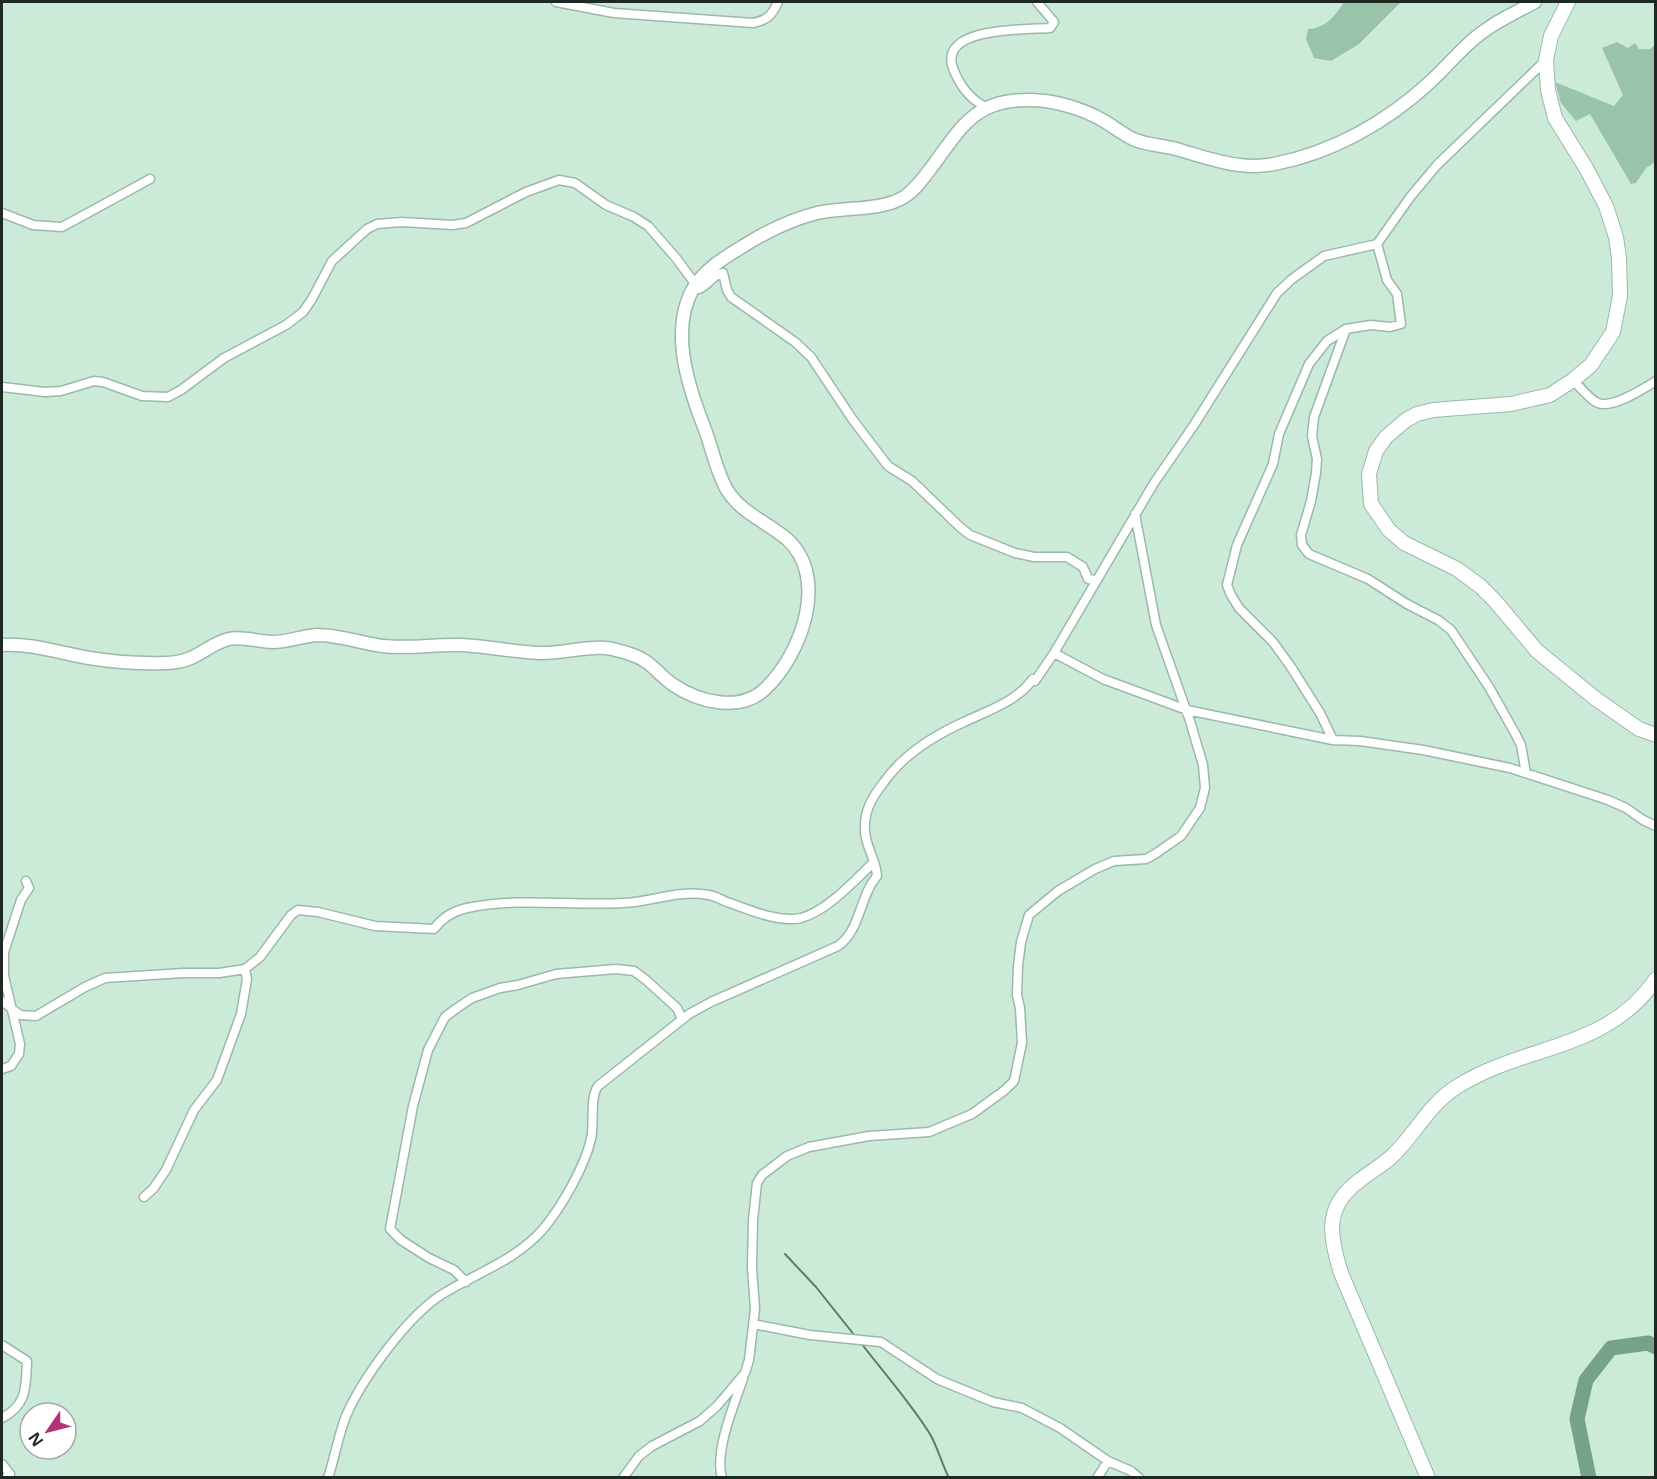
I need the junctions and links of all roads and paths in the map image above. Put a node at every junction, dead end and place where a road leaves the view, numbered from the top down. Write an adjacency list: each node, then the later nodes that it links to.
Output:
1 (556, 2): 2 (street)
2 (778, 2)
3 (1036, 2): 7 (street)
4 (1535, 2): 7 (main road)
5 (1568, 2): 6 (main road)
6 (1546, 60): 10 (street); 13 (main road)
7 (986, 107): 11 (main road)
8 (150, 179): 9 (street)
9 (2, 213)
10 (1377, 244): 12 (street); 16 (street)
11 (695, 285): 15 (street); 17 (street); 18 (main road)
12 (1346, 329): 22 (street); 23 (street)
13 (1573, 380): 14 (street); 21 (main road)
14 (1656, 381)
15 (2, 387)
16 (1135, 514): 17 (street); 20 (street)
17 (1096, 580): 19 (street)
18 (2, 645)
19 (1054, 653): 20 (street); 25 (street)
20 (1187, 710): 22 (street); 35 (street)
21 (1656, 735)
22 (1333, 740): 23 (street)
23 (1526, 773): 24 (street)
24 (1656, 825)
25 (873, 863): 27 (street); 31 (street)
26 (26, 881): 30 (street)
27 (246, 969): 30 (street); 33 (street)
28 (1656, 979): 47 (main road)
29 (2, 1001): 30 (street)
30 (12, 1011): 32 (street)
31 (682, 1018): 34 (street); 34 (street)
32 (2, 1069)
33 (144, 1197)
34 (466, 1282): 42 (street)
35 (753, 1324): 37 (street); 39 (street)
36 (2, 1345): 38 (street)
37 (745, 1373): 43 (street); 44 (street)
38 (2, 1418)
39 (1108, 1461): 45 (street); 46 (street)
40 (2, 1464): 41 (street)
41 (4, 1478)
42 (328, 1478)
43 (623, 1478)
44 (722, 1478)
45 (1097, 1478)
46 (1139, 1478)
47 (1428, 1478)

